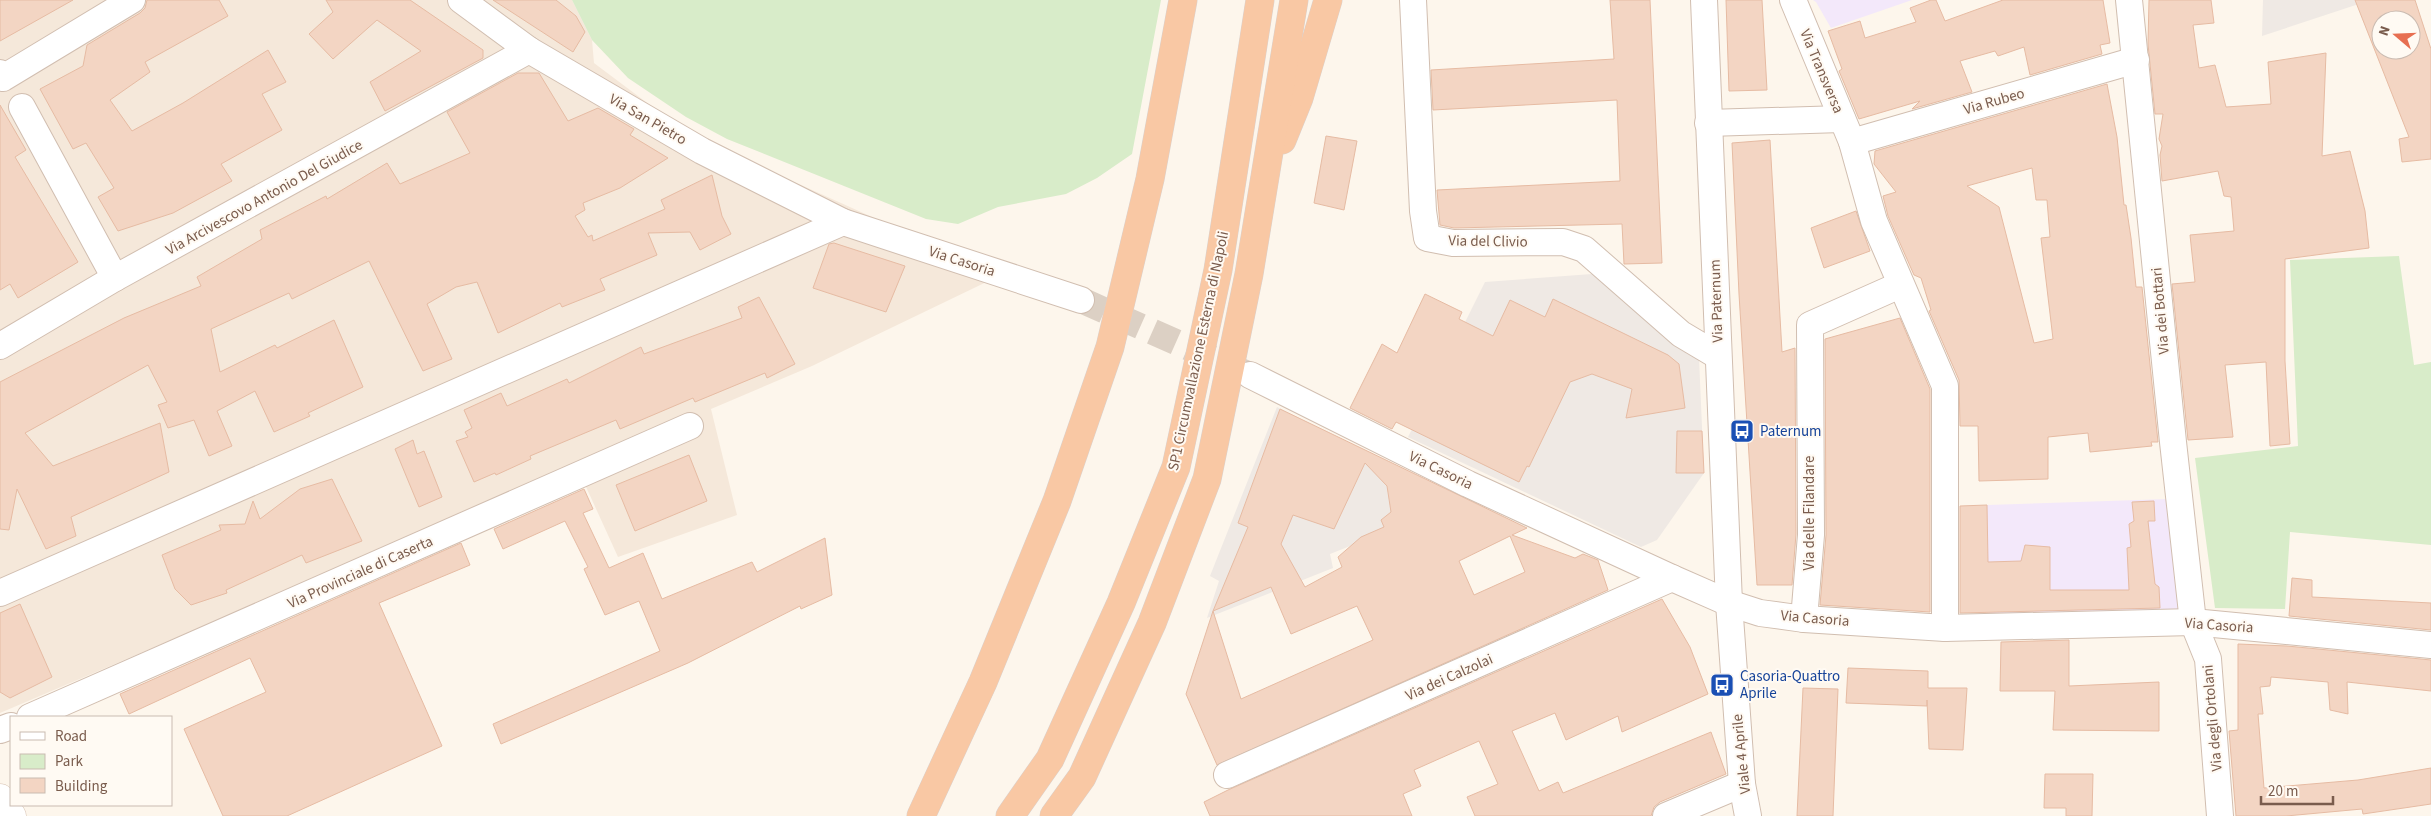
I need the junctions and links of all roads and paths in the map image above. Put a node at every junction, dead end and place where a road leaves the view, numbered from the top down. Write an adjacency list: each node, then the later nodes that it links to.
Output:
1 (132, 0): 13 (street)
2 (461, 0): 11 (street, Via San Pietro)
3 (1183, 0): 39 (highway)
4 (1260, 0): 40 (highway, SP1 Circumvallazione Esterna di Napoli)
5 (1294, 0): 17 (highway)
6 (1328, 0): 17 (highway)
7 (1413, 0): 23 (street, Via del Clivio)
8 (1704, 0): 15 (street, Via Paternum)
9 (1793, 0): 16 (street, Via Transversa)
10 (2129, 0): 12 (street, Via dei Bottari)
11 (529, 50): 18 (street, Via San Pietro); 19 (street, Via Arcivescovo Antonio Del Giudice)
12 (2136, 60): 16 (street, Via Rubeo); 30 (street, Via dei Bottari)
13 (0, 72)
14 (22, 107): 19 (street)
15 (1708, 123): 16 (street, Via Rubeo); 23 (street, Via Paternum)
16 (1847, 130): 20 (street)
17 (1264, 185): 37 (highway)
18 (844, 222): 21 (street, Via Casoria); 27 (street)
19 (116, 278): 22 (street, Via Arcivescovo Antonio Del Giudice)
20 (1900, 286): 29 (street, Via delle Filandare); 31 (street)
21 (1081, 300)
22 (0, 346)
23 (1718, 356): 28 (street, Via Paternum)
24 (1250, 375): 26 (street, Via Casoria)
25 (690, 426): 33 (street, Via Provinciale di Caserta)
26 (1672, 578): 28 (street, Via Casoria); 34 (street, Via dei Calzolai)
27 (0, 593)
28 (1729, 603): 29 (street, Via Casoria); 35 (street, Viale 4 Aprile)
29 (1804, 619): 31 (street, Via Casoria)
30 (2194, 622): 31 (street, Via Casoria); 32 (street, Via Casoria); 43 (street, Via degli Ortolani)
31 (1945, 628)
32 (2431, 645)
33 (32, 716)
34 (1227, 775)
35 (1742, 784): 41 (street); 42 (street, Viale 4 Aprile)
36 (0, 798): 38 (main road)
37 (1055, 815)
38 (12, 816)
39 (921, 816)
40 (1010, 816)
41 (1666, 816)
42 (1748, 816)
43 (2220, 816)

